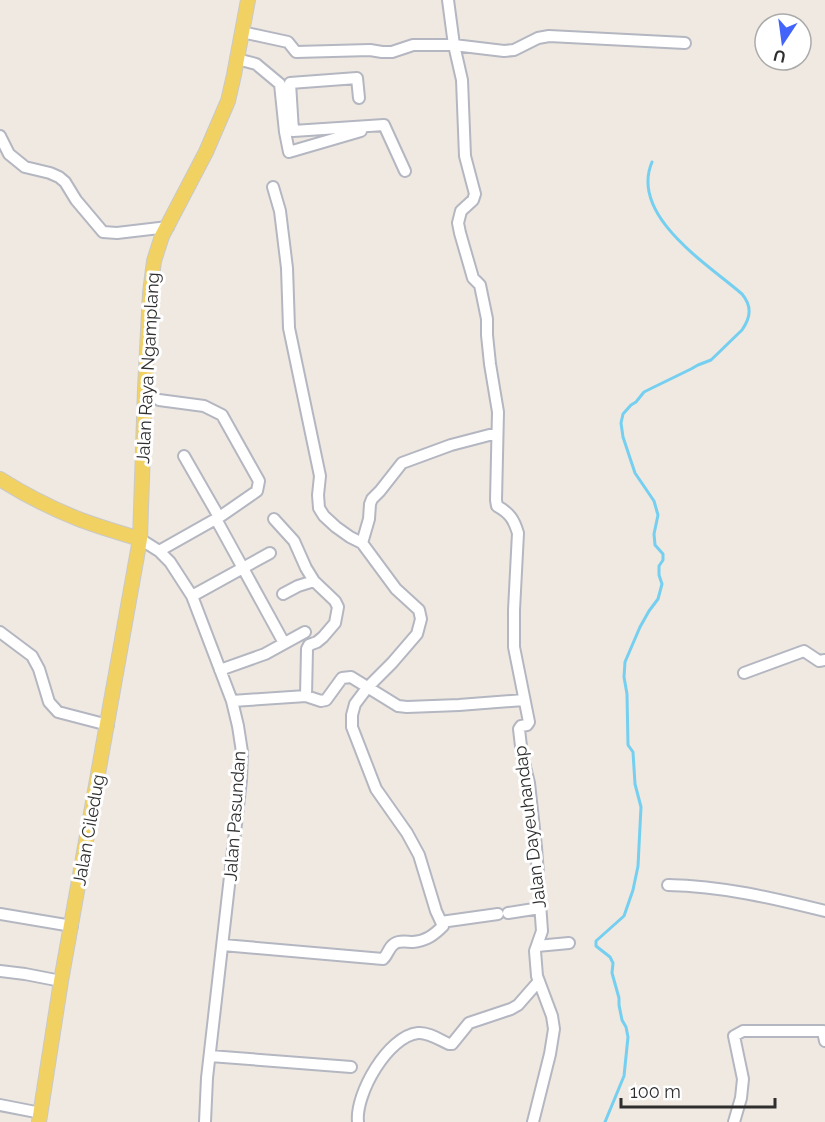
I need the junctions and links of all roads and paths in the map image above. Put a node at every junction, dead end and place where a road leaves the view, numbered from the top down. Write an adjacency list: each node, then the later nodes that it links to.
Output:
1 (248, 0): 3 (main road, Jalan Raya Ngamplang)
2 (448, 0): 5 (street, Jalan Dayeuhandap)
3 (242, 32): 5 (street); 6 (main road, Jalan Raya Ngamplang)
4 (685, 43): 5 (street)
5 (454, 45): 16 (street, Jalan Dayeuhandap)
6 (237, 59): 7 (street); 14 (main road, Jalan Raya Ngamplang)
7 (285, 84): 8 (street); 10 (street)
8 (359, 98)
9 (384, 125): 10 (street); 10 (street); 12 (street)
10 (289, 132)
11 (0, 136): 14 (street)
12 (405, 171)
13 (273, 187): 22 (street)
14 (168, 227): 21 (main road, Jalan Raya Ngamplang)
15 (159, 400): 19 (street)
16 (497, 433): 22 (street); 37 (street, Jalan Dayeuhandap)
17 (184, 456): 19 (street)
18 (0, 479): 21 (main road)
19 (217, 518): 23 (street); 25 (street)
20 (274, 519): 26 (street)
21 (140, 539): 23 (street, Jalan Pasundan); 39 (main road, Jalan Ciledug)
22 (362, 543): 35 (street)
23 (159, 551): 28 (street, Jalan Pasundan)
24 (270, 553): 25 (street)
25 (242, 568): 28 (street); 31 (street)
26 (314, 580): 27 (street); 36 (street)
27 (283, 594)
28 (192, 596): 33 (street, Jalan Pasundan)
29 (0, 632): 39 (street)
30 (305, 632): 31 (street)
31 (284, 643): 33 (street)
32 (825, 660): 34 (street)
33 (220, 670): 38 (street, Jalan Pasundan)
34 (744, 673)
35 (363, 684): 36 (street); 37 (street); 44 (street)
36 (306, 696): 38 (street)
37 (524, 700): 41 (street, Jalan Dayeuhandap)
38 (232, 701): 47 (street, Jalan Pasundan)
39 (108, 725): 45 (main road, Jalan Ciledug)
40 (668, 885): 42 (street)
41 (540, 908): 44 (street); 48 (street, Jalan Dayeuhandap)
42 (825, 911)
43 (0, 914): 45 (street)
44 (441, 922): 47 (street)
45 (72, 926): 51 (main road, Jalan Ciledug)
46 (570, 943): 48 (street)
47 (223, 945): 53 (street, Jalan Pasundan)
48 (536, 948): 50 (street, Jalan Dayeuhandap)
49 (0, 971): 51 (street)
50 (538, 979): 58 (street); 59 (street, Jalan Dayeuhandap)
51 (61, 981): 56 (main road, Jalan Ciledug)
52 (825, 1041): 60 (street)
53 (210, 1056): 54 (street); 57 (street, Jalan Pasundan)
54 (351, 1067)
55 (0, 1105): 56 (street)
56 (40, 1117)
57 (205, 1122)
58 (358, 1122)
59 (533, 1122)
60 (734, 1122)

